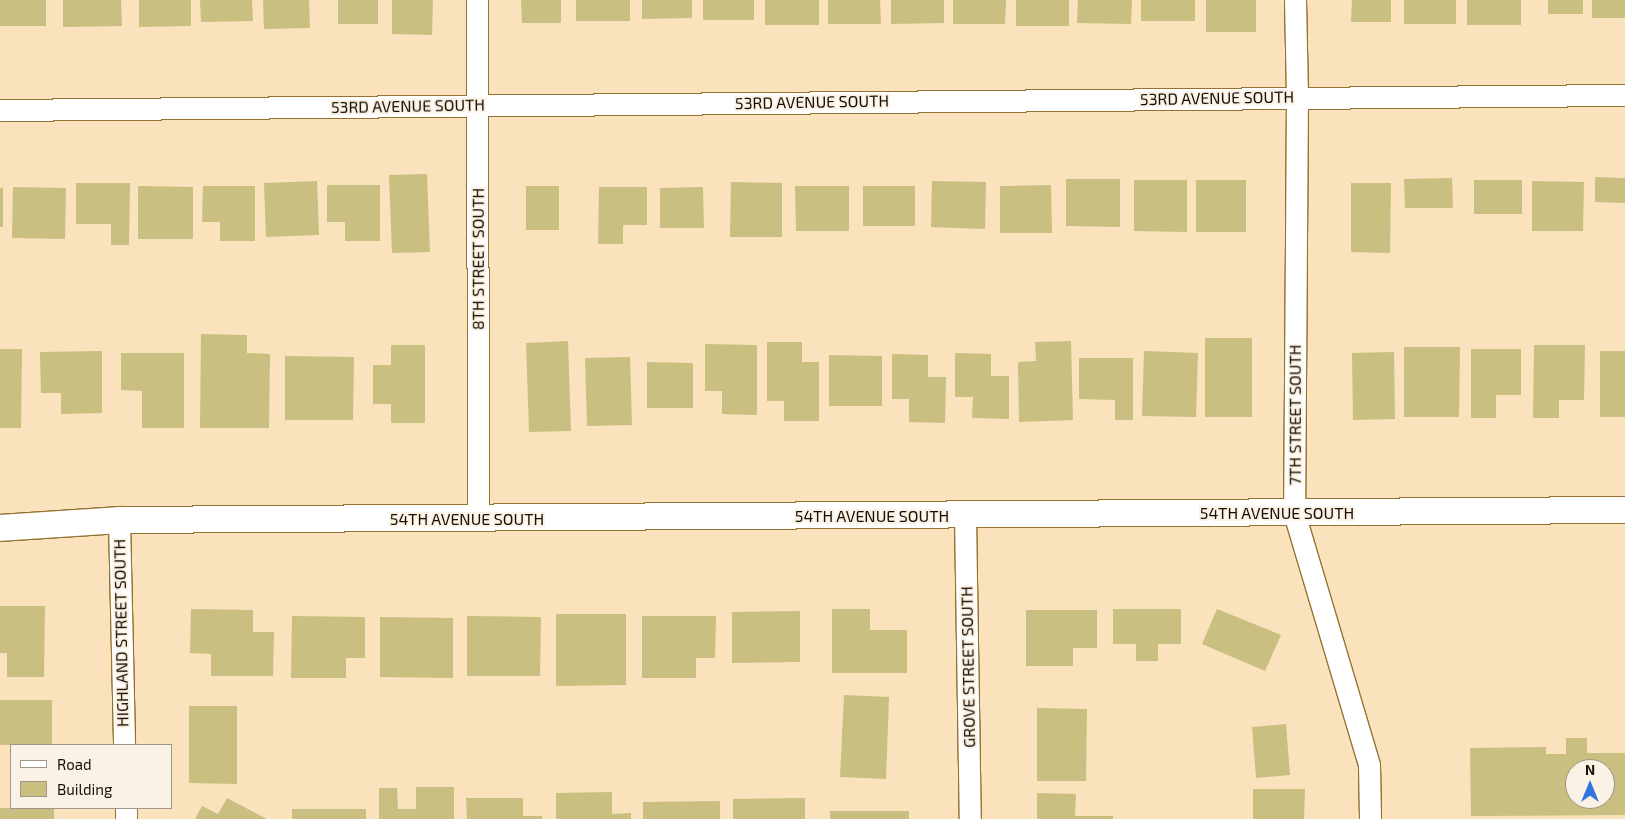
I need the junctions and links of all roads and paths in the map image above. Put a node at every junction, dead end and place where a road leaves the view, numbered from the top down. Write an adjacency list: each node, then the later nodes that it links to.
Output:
1 (477, 0): 5 (street, 8TH STREET SOUTH)
2 (1295, 0): 4 (street, 7TH STREET SOUTH)
3 (1625, 95): 4 (street, 53RD AVENUE SOUTH)
4 (1297, 98): 5 (street, 53RD AVENUE SOUTH); 9 (street, 7TH STREET SOUTH)
5 (477, 105): 6 (street, 53RD AVENUE SOUTH); 11 (street, 8TH STREET SOUTH)
6 (0, 110)
7 (1625, 510): 9 (street, 54TH AVENUE SOUTH)
8 (0, 511): 12 (street, 54TH AVENUE SOUTH)
9 (1294, 513): 10 (street, 54TH AVENUE SOUTH); 16 (street, 7TH STREET SOUTH)
10 (965, 515): 11 (street, 54TH AVENUE SOUTH); 15 (street, GROVE STREET SOUTH)
11 (478, 519): 12 (street, 54TH AVENUE SOUTH)
12 (119, 520): 13 (street, 54TH AVENUE SOUTH); 14 (street, HIGHLAND STREET SOUTH)
13 (0, 528)
14 (124, 744)
15 (970, 819)
16 (1370, 819)

